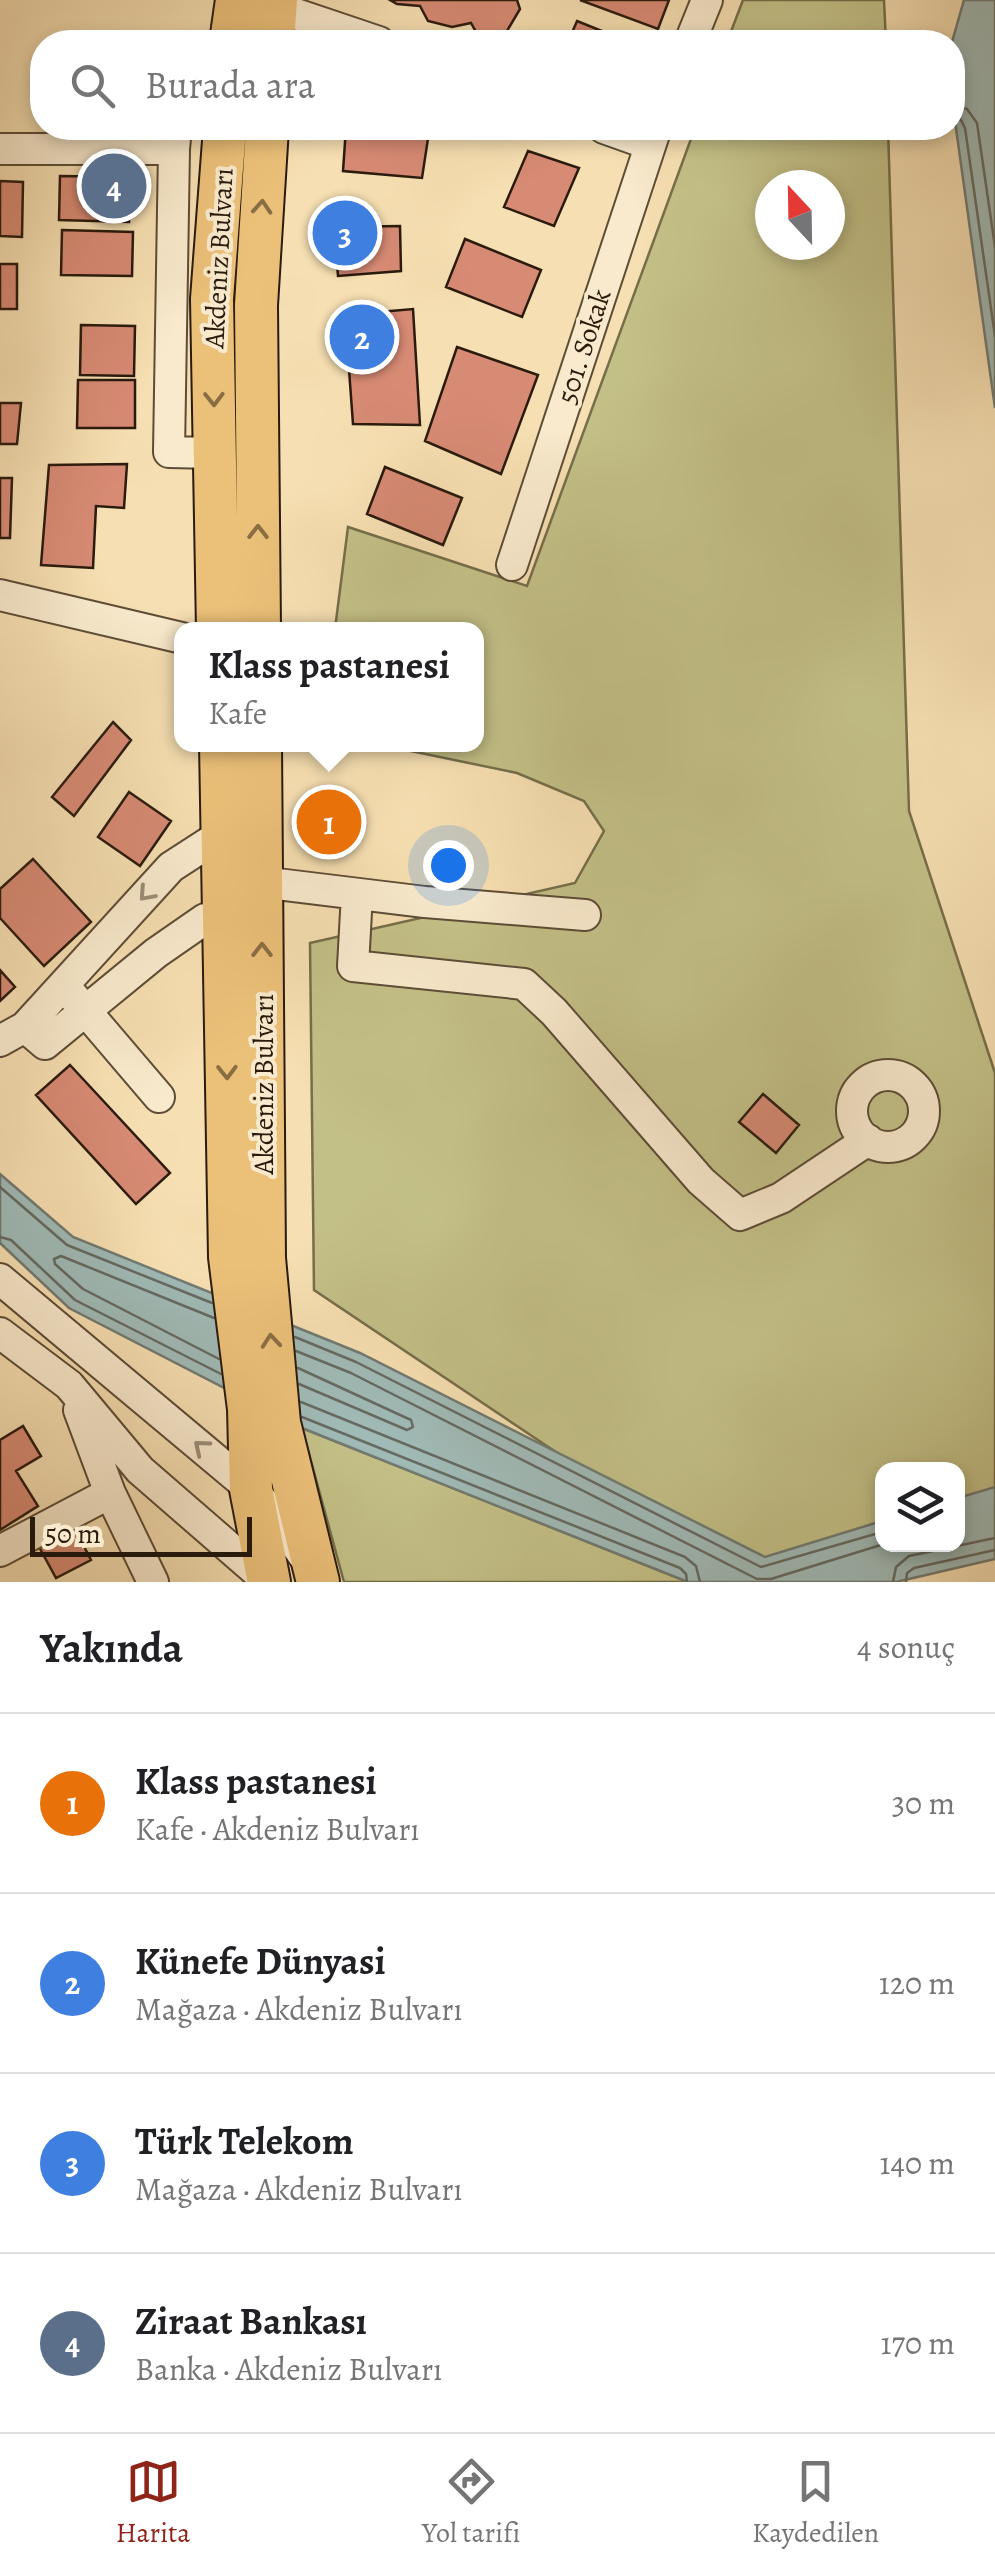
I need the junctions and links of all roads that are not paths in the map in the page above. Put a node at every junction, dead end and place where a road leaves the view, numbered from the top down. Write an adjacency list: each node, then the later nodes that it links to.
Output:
1 (707, 0): 5 (street)
2 (265, 12): 3 (highway); 4 (street)
3 (245, 30)
4 (333, 30)
5 (695, 30)
6 (143, 140): 11 (street)
7 (175, 140): 12 (street)
8 (224, 140): 12 (highway, Akdeniz Bulvarı, one-way to 12)
9 (266, 140): 16 (highway, Akdeniz Bulvarı, one-way to 9)
10 (652, 140): 13 (street, 501. Sokak)
11 (0, 149)
12 (215, 452): 15 (highway, Akdeniz Bulvarı)
13 (512, 565)
14 (0, 595): 17 (street)
15 (218, 622)
16 (259, 622)
17 (174, 636)
18 (221, 752): 20 (highway, Akdeniz Bulvarı)
19 (260, 752): 21 (highway, Akdeniz Bulvarı)
20 (222, 834): 24 (highway, Akdeniz Bulvarı); 25 (street, one-way to 25)
21 (261, 882): 22 (street); 30 (highway, Akdeniz Bulvarı, one-way to 21)
22 (357, 894): 23 (street); 29 (street)
23 (586, 915)
24 (224, 918): 26 (street); 30 (highway, Akdeniz Bulvarı, one-way to 30)
25 (64, 985): 26 (street); 27 (street)
26 (86, 1010): 27 (street); 28 (street)
27 (13, 1034)
28 (160, 1097)
29 (868, 1140)
30 (247, 1258): 34 (highway, Akdeniz Bulvarı)
31 (0, 1279): 35 (street, one-way to 31)
32 (0, 1333): 33 (street)
33 (69, 1386): 36 (street); 40 (street)
34 (264, 1416): 35 (highway); 38 (highway)
35 (251, 1489): 38 (street); 40 (highway)
36 (110, 1492): 37 (street); 39 (street)
37 (0, 1551)
38 (310, 1578)
39 (153, 1582)
40 (269, 1582)

